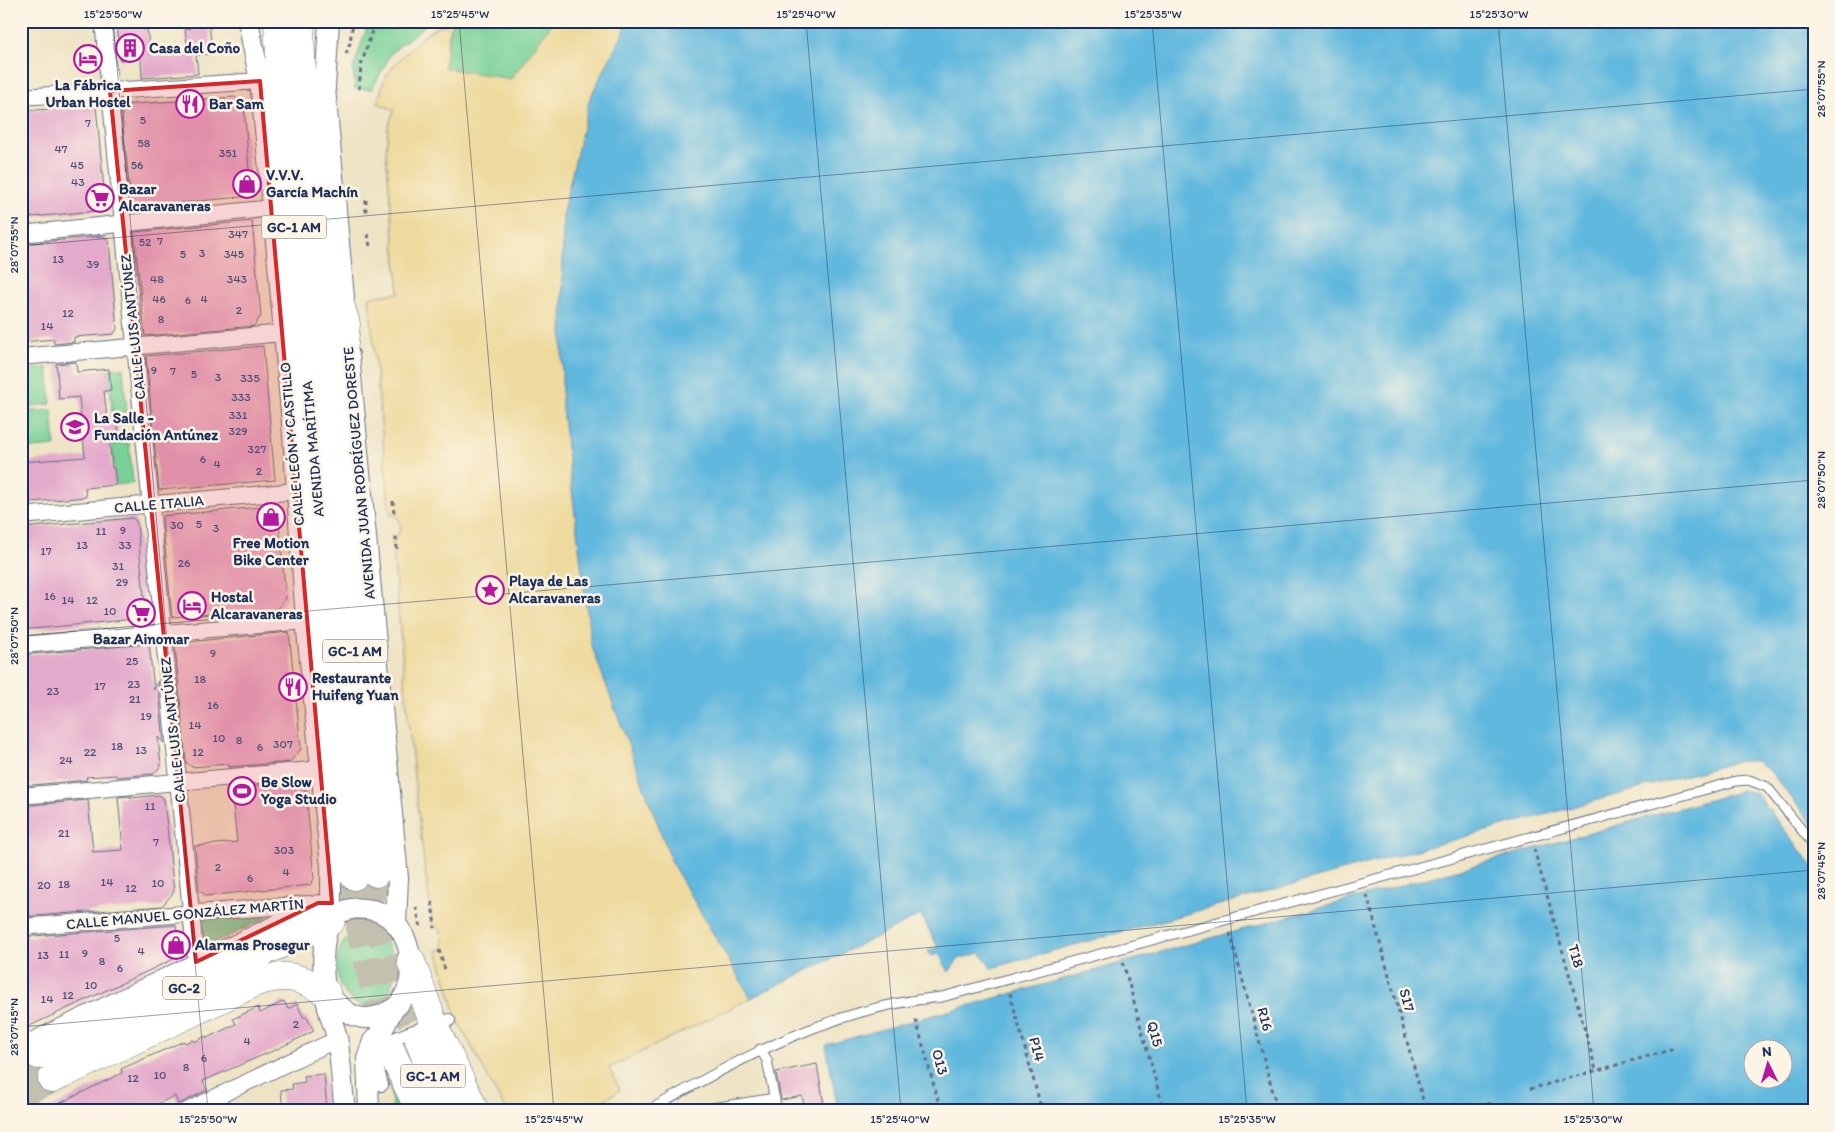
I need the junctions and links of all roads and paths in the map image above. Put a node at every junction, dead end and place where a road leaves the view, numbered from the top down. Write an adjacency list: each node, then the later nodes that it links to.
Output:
1 (103, 21): 9 (street, CALLE LUIS ANTÚNEZ)
2 (248, 21): 7 (street)
3 (278, 21): 20 (highway, AVENIDA MARÍTIMA / GC-1 AM)
4 (300, 21): 15 (highway, AVENIDA MARÍTIMA / GC-1 AM)
5 (329, 21): 19 (street, AVENIDA JUAN RODRÍGUEZ DORESTE)
6 (375, 21): 8 (path)
7 (260, 81): 9 (street); 12 (street)
8 (358, 89)
9 (110, 91): 10 (street); 14 (street, CALLE LUIS ANTÚNEZ)
10 (21, 98)
11 (366, 198): 13 (path)
12 (273, 208): 14 (street); 20 (street)
13 (366, 212)
14 (123, 223): 16 (street); 21 (street, CALLE LUIS ANTÚNEZ)
15 (317, 230): 19 (highway); 23 (highway, AVENIDA MARÍTIMA / GC-1 AM)
16 (21, 234)
17 (368, 234): 18 (path)
18 (370, 247)
19 (346, 324): 23 (highway); 44 (street, AVENIDA JUAN RODRÍGUEZ DORESTE)
20 (290, 342): 21 (street); 23 (highway, AVENIDA MARÍTIMA / GC-1 AM); 23 (highway)
21 (135, 347): 22 (street); 26 (street, CALLE LUIS ANTÚNEZ)
22 (21, 357)
23 (313, 432): 24 (street, CALLE LEÓN Y CASTILLO); 39 (highway, AVENIDA MARÍTIMA / GC-1 AM)
24 (297, 491): 26 (street, CALLE ITALIA); 31 (street, CALLE LEÓN Y CASTILLO)
25 (393, 501): 27 (path)
26 (151, 504): 28 (street, CALLE ITALIA); 32 (street, CALLE LUIS ANTÚNEZ)
27 (394, 514)
28 (21, 516)
29 (396, 536): 30 (path)
30 (397, 552)
31 (306, 621): 32 (street); 34 (street, CALLE LEÓN Y CASTILLO)
32 (164, 633): 33 (street); 35 (street, CALLE LUIS ANTÚNEZ)
33 (21, 645)
34 (322, 769): 35 (street); 39 (street, CALLE LEÓN Y CASTILLO)
35 (178, 782): 36 (street); 43 (street, CALLE LUIS ANTÚNEZ)
36 (21, 796)
37 (1814, 845): 59 (lane)
38 (1534, 849): 63 (path, T18)
39 (354, 872): 42 (street, CALLE LEÓN Y CASTILLO)
40 (1367, 895): 82 (path, S17)
41 (432, 902): 46 (path)
42 (332, 909): 43 (street, CALLE MANUEL GONZÁLEZ MARTÍN); 44 (street); 49 (street); 53 (street); 61 (highway, GC-2)
43 (191, 913): 45 (street, CALLE MANUEL GONZÁLEZ MARTÍN); 49 (street, CALLE LUIS ANTÚNEZ)
44 (396, 924): 50 (street)
45 (21, 928)
46 (435, 928)
47 (1230, 933): 81 (path, R16)
48 (439, 950): 52 (path)
49 (196, 962): 61 (street)
50 (411, 962): 55 (street); 57 (highway)
51 (1123, 962): 80 (path, Q15)
52 (445, 970)
53 (326, 992): 55 (street); 58 (street); 64 (highway, GC-2)
54 (1010, 993): 79 (path, P14)
55 (393, 1009): 71 (street)
56 (916, 1020): 78 (path, O13)
57 (434, 1028): 65 (street); 73 (highway, GC-1 AM); 74 (highway)
58 (337, 1036): 69 (street); 70 (street)
59 (760, 1049): 67 (lane); 75 (lane)
60 (1674, 1049): 63 (path)
61 (30, 1051)
62 (391, 1051): 72 (highway, GC-1 AM)
63 (1596, 1070): 66 (path)
64 (52, 1079)
65 (382, 1085)
66 (1530, 1089)
67 (776, 1098): 76 (lane); 77 (lane)
68 (1491, 1103): 83 (path)
69 (190, 1110)
70 (344, 1111)
71 (369, 1111)
72 (420, 1111)
73 (448, 1111)
74 (475, 1111)
75 (648, 1111)
76 (693, 1111)
77 (778, 1111)
78 (941, 1111)
79 (1042, 1111)
80 (1164, 1111)
81 (1278, 1111)
82 (1426, 1111)
83 (1464, 1111)

